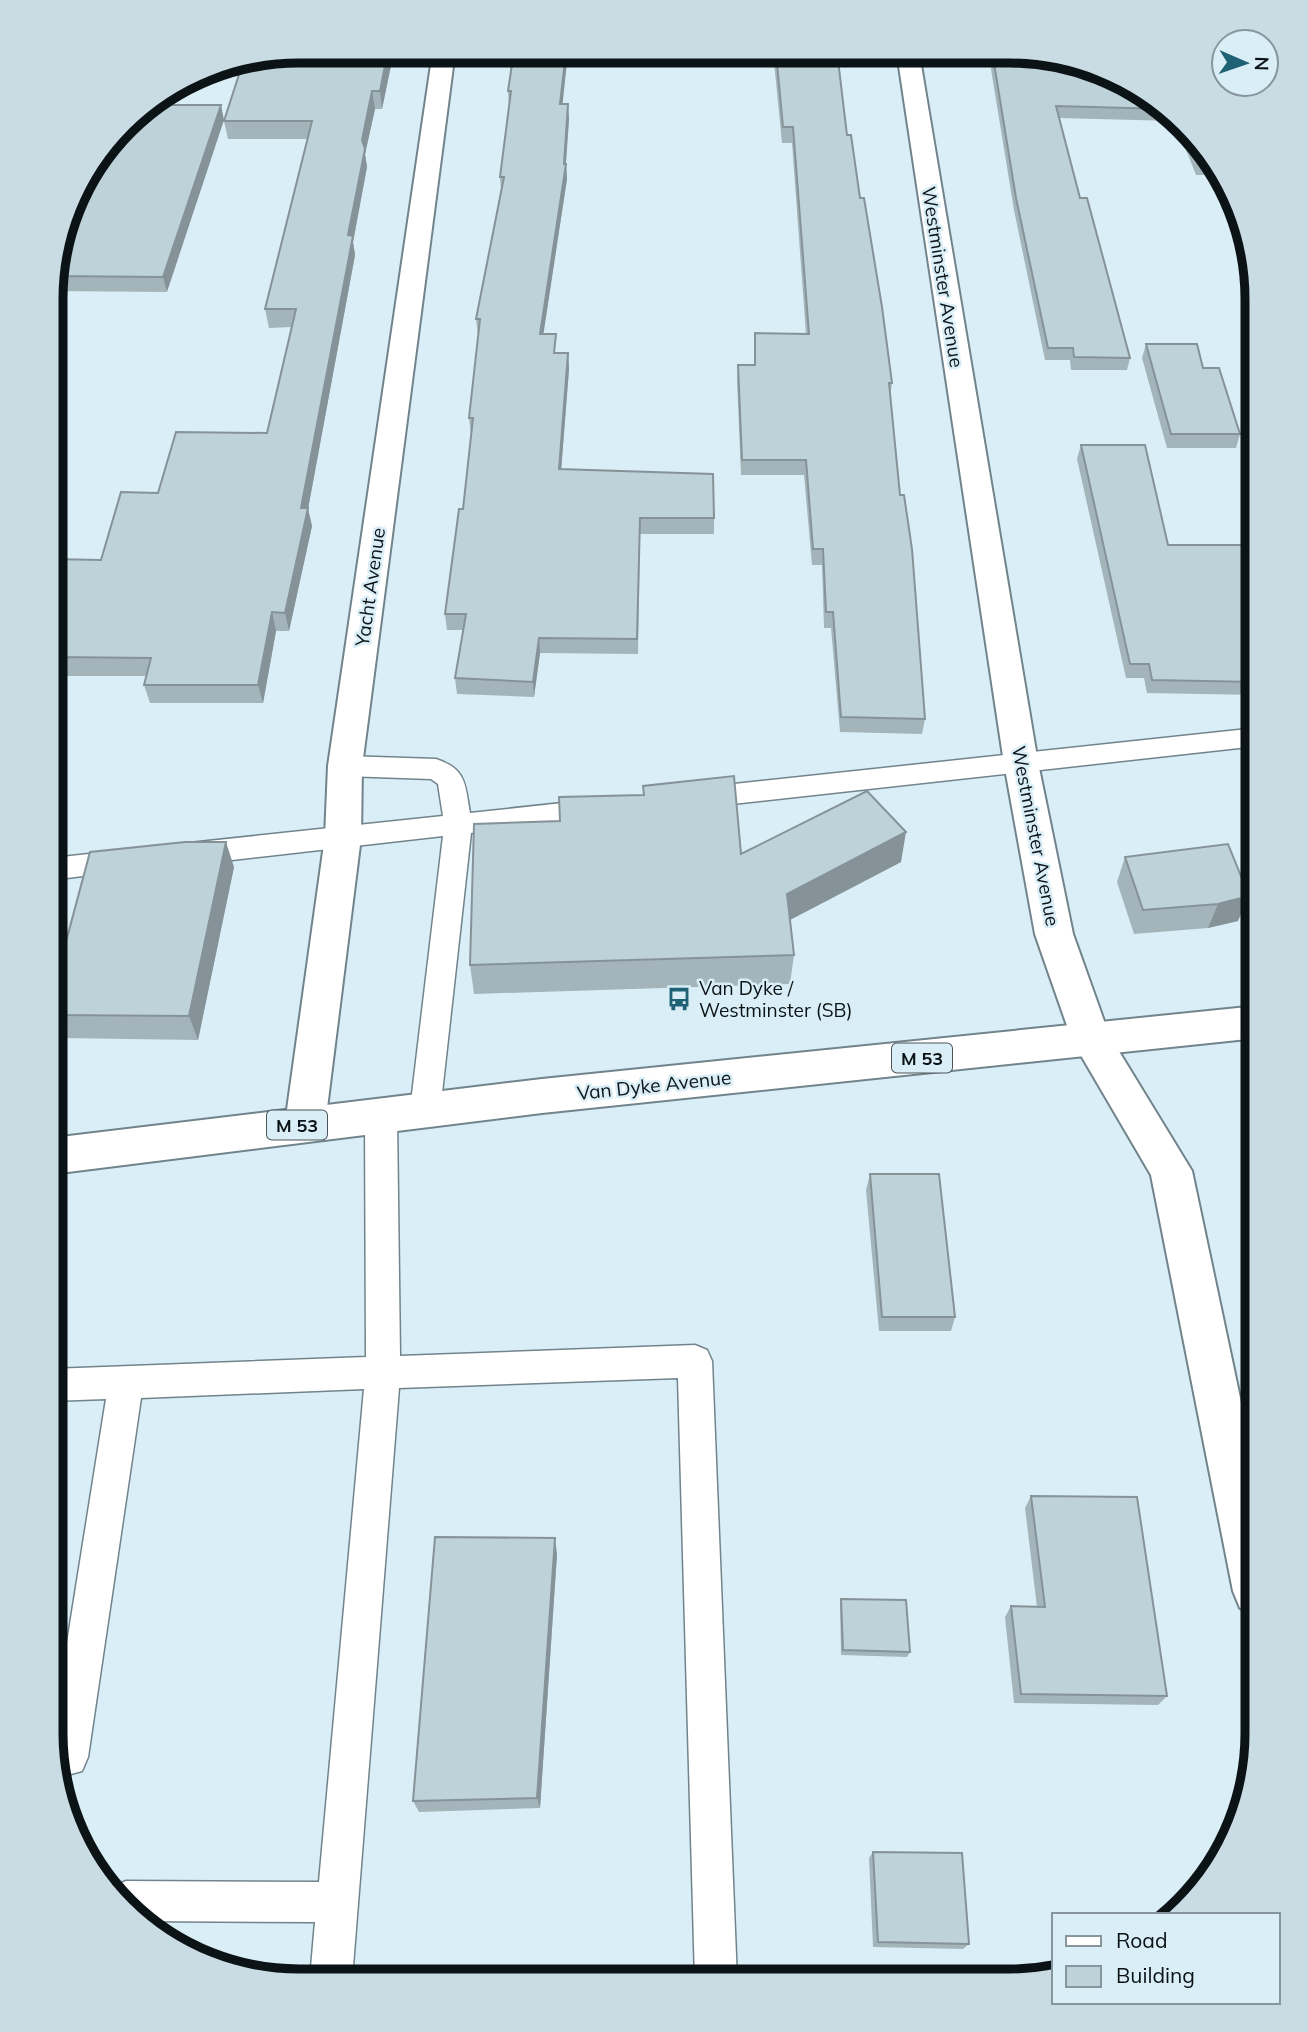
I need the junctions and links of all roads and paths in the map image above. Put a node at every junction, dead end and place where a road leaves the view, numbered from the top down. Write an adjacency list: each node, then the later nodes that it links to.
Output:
1 (442, 63): 5 (street, Yacht Avenue)
2 (910, 63): 4 (street, Westminster Avenue)
3 (1245, 738): 4 (lane)
4 (1021, 763): 6 (lane); 12 (street, Westminster Avenue)
5 (345, 766): 8 (lane); 9 (street, Yacht Avenue)
6 (678, 800)
7 (623, 806): 8 (lane)
8 (458, 824): 9 (lane); 13 (lane)
9 (343, 837): 10 (lane); 15 (street, Yacht Avenue)
10 (63, 868)
11 (1245, 1023): 12 (street, Van Dyke Avenue / M 53)
12 (1091, 1040): 13 (street, Van Dyke Avenue / M 53); 20 (street, Westminster Avenue)
13 (425, 1111): 14 (street, Van Dyke Avenue / M 53)
14 (381, 1117): 15 (street, Van Dyke Avenue / M 53); 17 (lane)
15 (305, 1124): 16 (street, Van Dyke Avenue / M 53)
16 (63, 1155)
17 (383, 1373): 18 (lane); 23 (lane); 25 (lane)
18 (126, 1382): 19 (lane); 21 (lane)
19 (63, 1385)
20 (1244, 1528)
21 (65, 1757)
22 (133, 1901): 23 (lane)
23 (337, 1902): 24 (lane)
24 (332, 1969)
25 (716, 1969)

